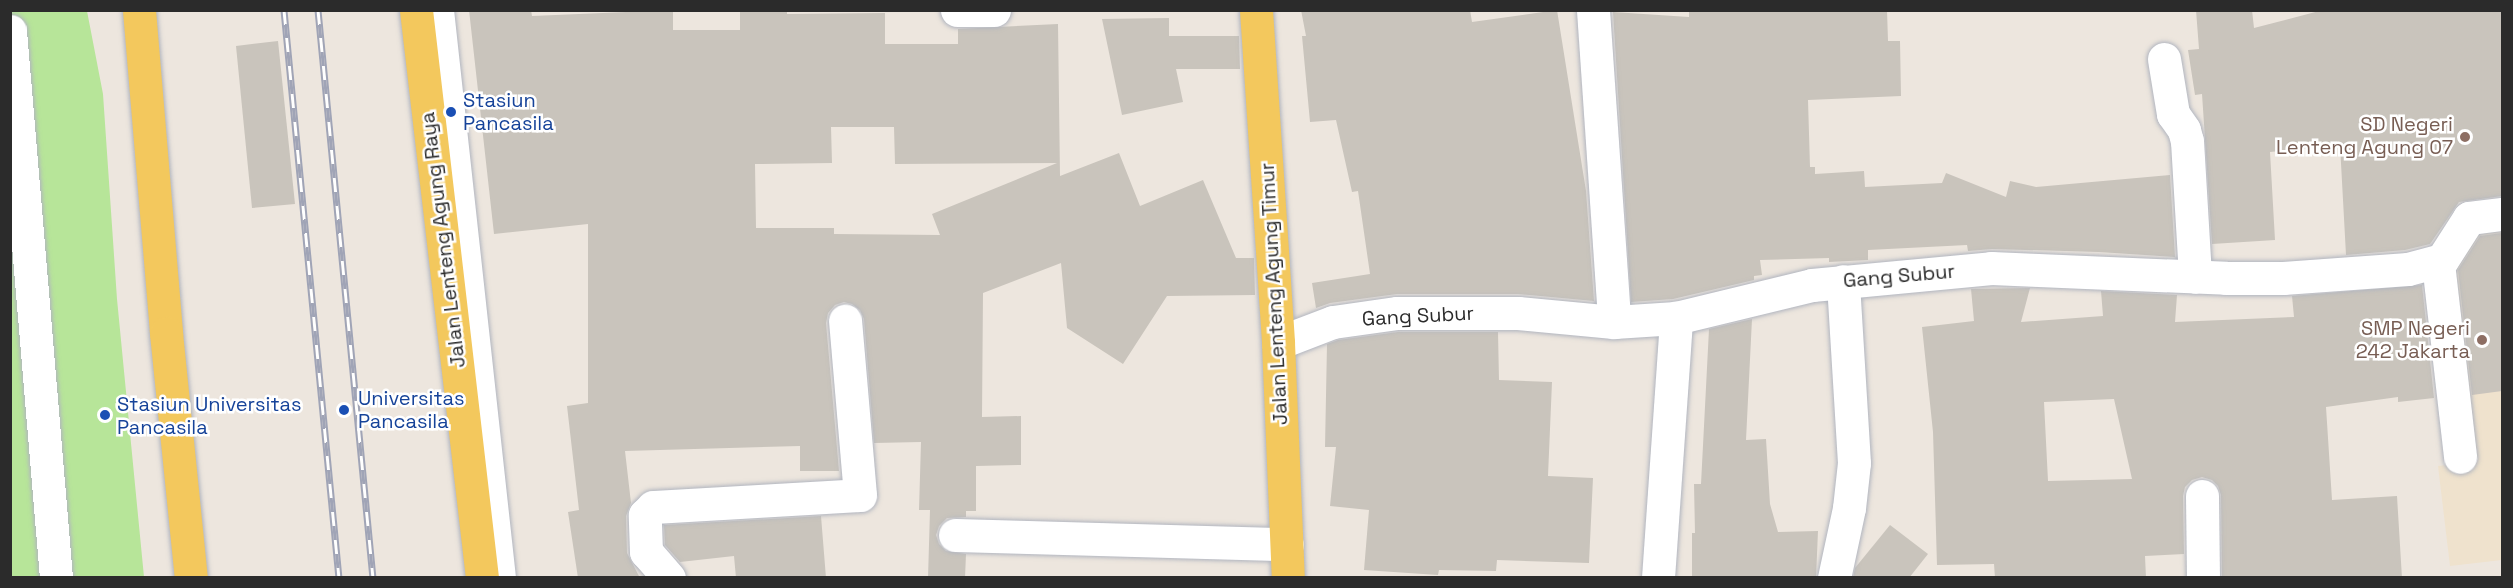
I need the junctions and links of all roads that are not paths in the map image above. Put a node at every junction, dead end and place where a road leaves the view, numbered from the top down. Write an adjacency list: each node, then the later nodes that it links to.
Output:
1 (138, 10): 23 (main road)
2 (416, 10): 24 (main road, Jalan Lenteng Agung Raya)
3 (437, 10): 25 (street, Jalan Lenteng Agung Raya)
4 (957, 10): 5 (street)
5 (993, 10)
6 (1256, 10): 17 (main road, Jalan Lenteng Agung Timur)
7 (1593, 10): 16 (street)
8 (10, 31): 22 (street)
9 (2164, 59): 12 (street)
10 (2502, 214): 11 (street)
11 (2438, 263): 12 (street, Gang Subur); 18 (street)
12 (2195, 277): 13 (street, Gang Subur)
13 (1843, 281): 14 (street, Gang Subur); 29 (street)
14 (1676, 318): 16 (street, Gang Subur); 28 (street)
15 (845, 321): 26 (street)
16 (1614, 322): 17 (street, Gang Subur)
17 (1278, 343): 21 (main road, Jalan Lenteng Agung Timur)
18 (2460, 457)
19 (2202, 496): 30 (street)
20 (955, 535): 21 (street)
21 (1287, 544): 27 (main road, Jalan Lenteng Agung Timur)
22 (56, 578)
23 (191, 578)
24 (482, 578)
25 (499, 578)
26 (669, 578)
27 (1288, 578)
28 (1658, 578)
29 (1834, 578)
30 (2203, 578)

